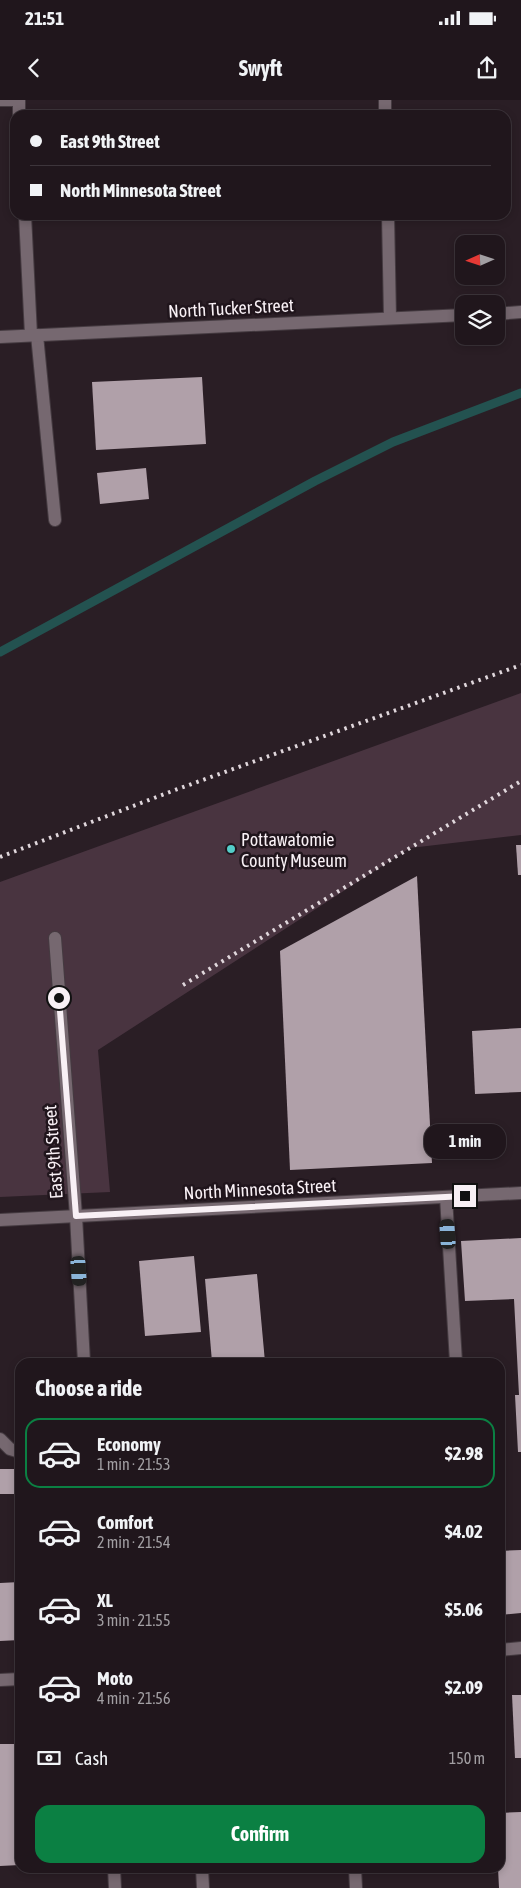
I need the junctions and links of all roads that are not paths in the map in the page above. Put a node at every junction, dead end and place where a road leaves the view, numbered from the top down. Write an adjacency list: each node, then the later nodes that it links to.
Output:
1 (0, 100): 2 (street)
2 (19, 100)
3 (25, 220): 9 (street)
4 (388, 220): 8 (street)
5 (521, 312): 6 (street)
6 (505, 313)
7 (455, 315): 8 (street, North Tucker Street)
8 (390, 318): 9 (street, North Tucker Street)
9 (34, 335): 10 (street, North Tucker Street); 11 (street)
10 (0, 337)
11 (55, 520)
12 (55, 938): 15 (street, East 9th Street)
13 (521, 1193): 14 (street, North Minnesota Street)
14 (446, 1197): 15 (street, North Minnesota Street); 18 (street)
15 (76, 1216): 16 (street, North Minnesota Street); 17 (street, East 9th Street)
16 (0, 1220)
17 (84, 1358)
18 (456, 1358)
19 (0, 1439): 20 (street)
20 (15, 1450)
21 (521, 1648): 22 (street)
22 (505, 1650)
23 (15, 1679): 24 (street)
24 (0, 1680)
25 (114, 1873): 28 (street)
26 (202, 1873): 29 (street)
27 (355, 1873): 30 (street)
28 (115, 1888)
29 (203, 1888)
30 (356, 1888)

